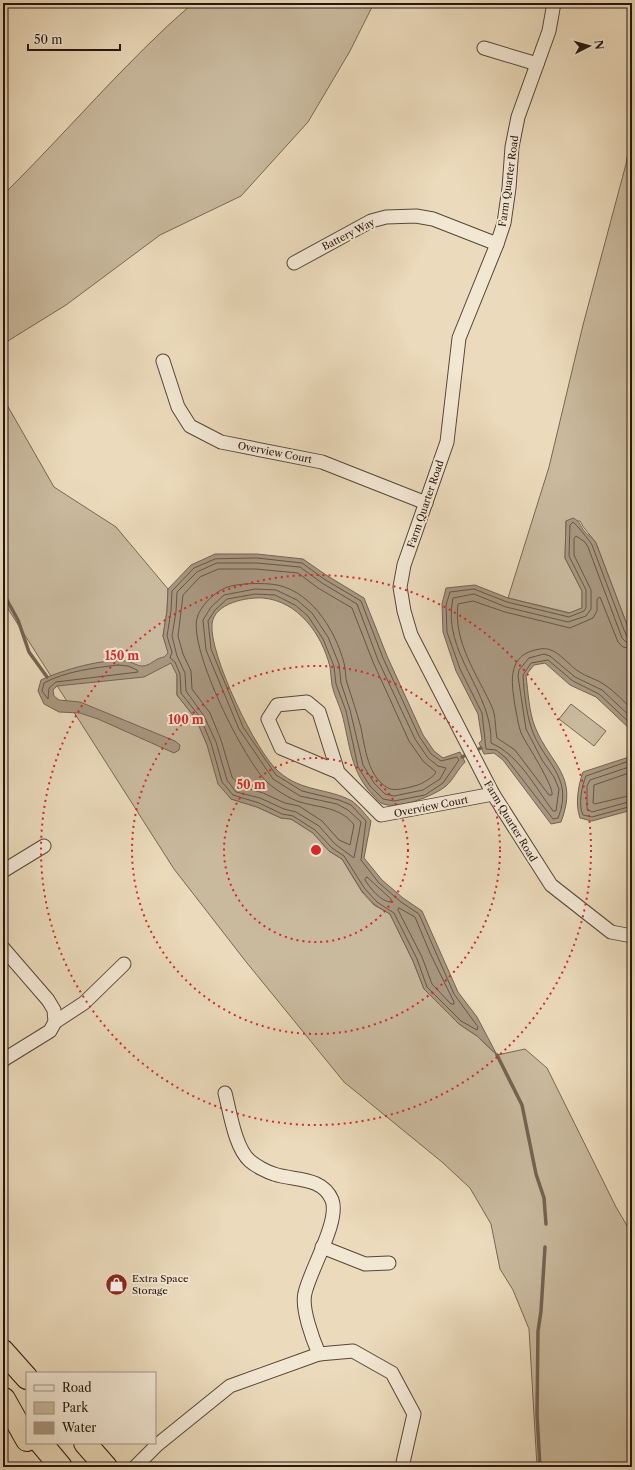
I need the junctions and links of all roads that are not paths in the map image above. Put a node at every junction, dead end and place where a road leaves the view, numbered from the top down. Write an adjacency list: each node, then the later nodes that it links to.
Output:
1 (554, 3): 3 (street, Farm Quarter Road)
2 (484, 48): 3 (street)
3 (537, 64): 4 (street, Farm Quarter Road)
4 (497, 244): 5 (street, Battery Way); 7 (street, Farm Quarter Road)
5 (294, 263)
6 (163, 361): 7 (street, Overview Court)
7 (426, 503): 9 (street, Farm Quarter Road)
8 (338, 772): 8 (street, Overview Court); 9 (street, Overview Court)
9 (493, 794): 12 (street, Farm Quarter Road)
10 (44, 846): 11 (street)
11 (3, 871)
12 (632, 936)
13 (3, 948): 15 (street)
14 (124, 964): 15 (street)
15 (55, 1022): 16 (street)
16 (3, 1060)
17 (224, 1093): 18 (street)
18 (322, 1247): 19 (street); 21 (street)
19 (389, 1263)
20 (3, 1351): 22 (highway)
21 (319, 1354): 32 (street); 33 (street)
22 (26, 1377)
23 (4, 1399): 24 (highway); 25 (highway)
24 (26, 1426)
25 (26, 1438)
26 (29, 1444): 29 (highway)
27 (41, 1444): 30 (highway)
28 (86, 1444): 31 (highway)
29 (41, 1467)
30 (61, 1467)
31 (106, 1467)
32 (135, 1467)
33 (402, 1467)

